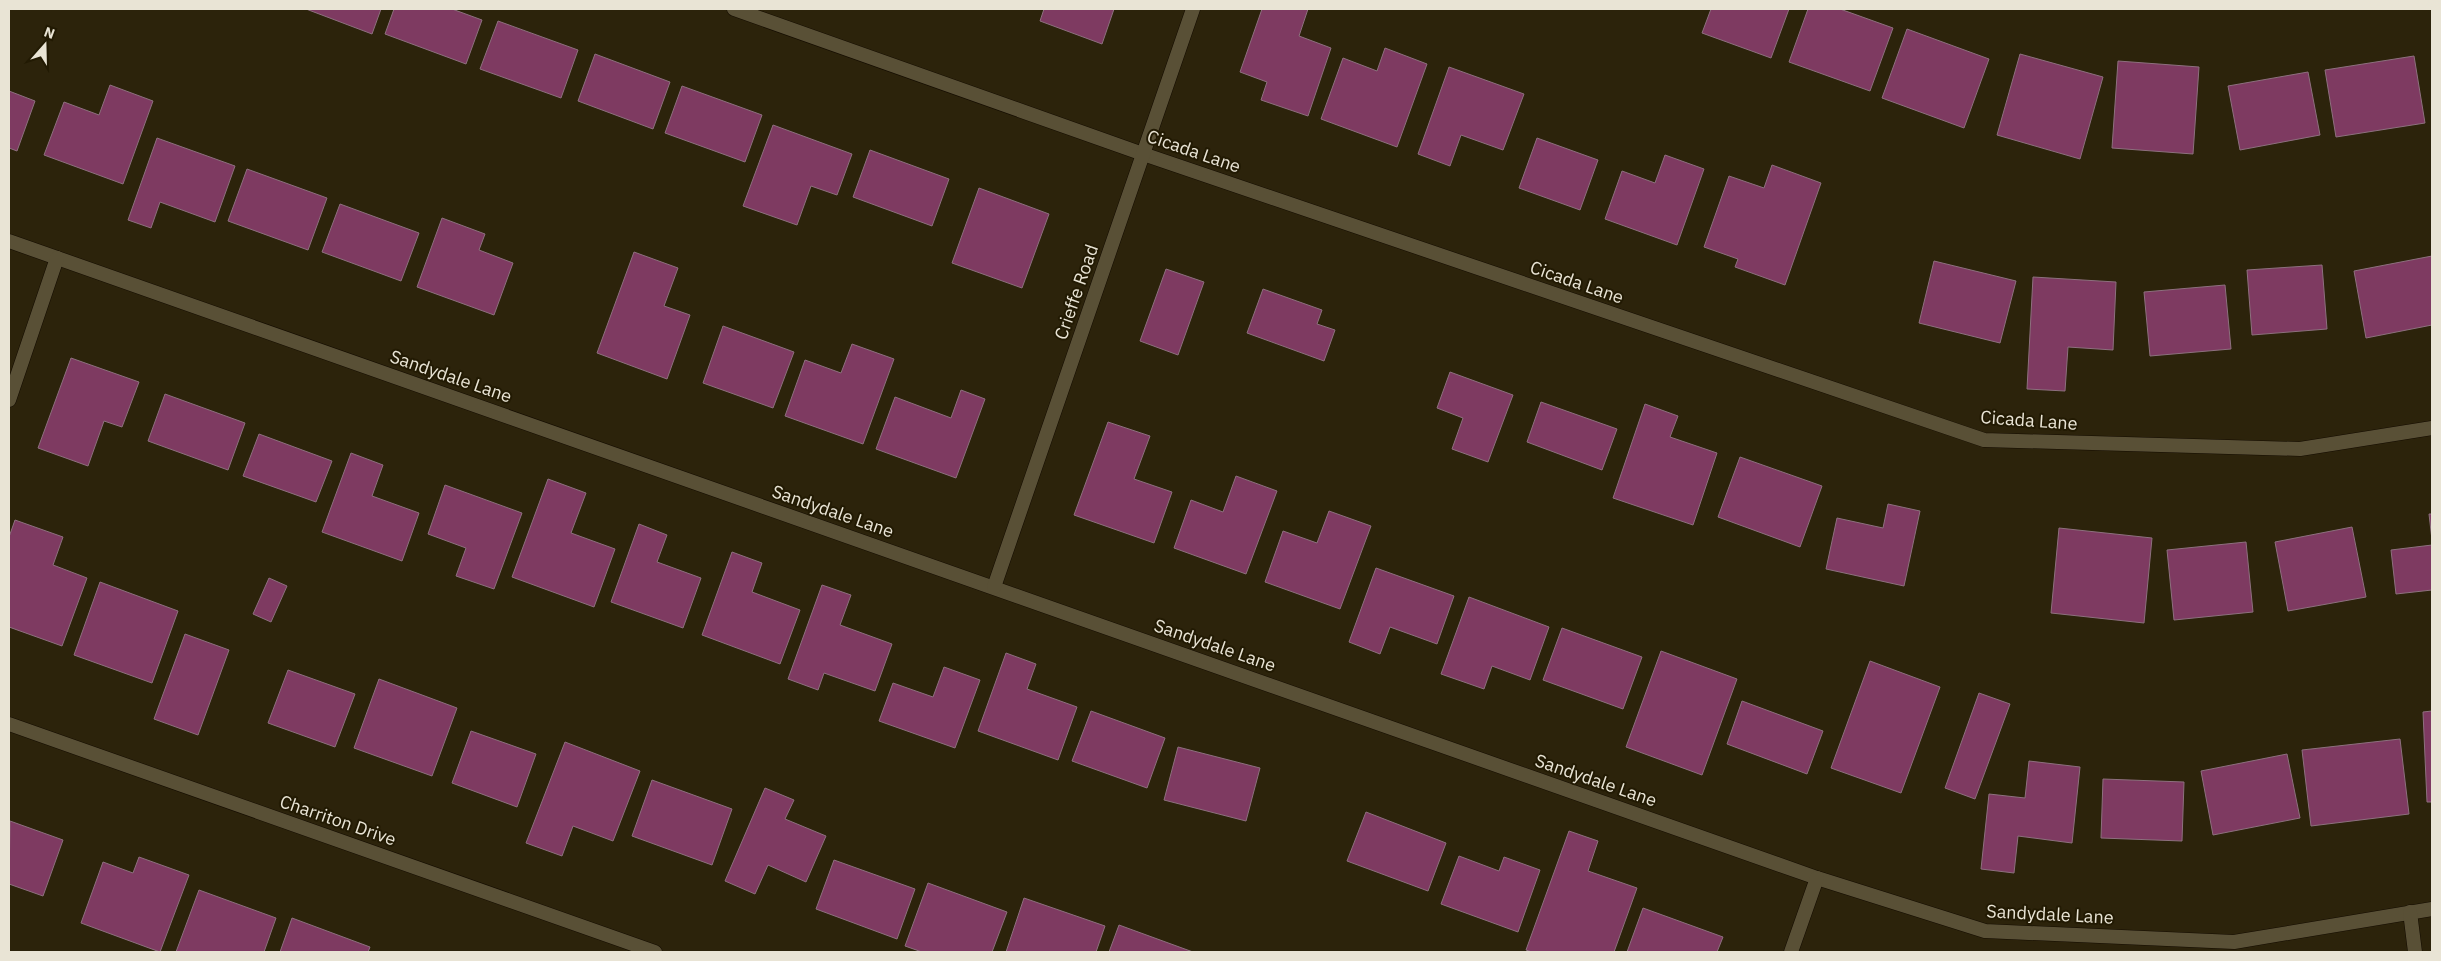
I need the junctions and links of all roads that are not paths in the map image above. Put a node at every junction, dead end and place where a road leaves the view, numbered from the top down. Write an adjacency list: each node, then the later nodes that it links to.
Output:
1 (734, 9): 3 (street, Cicada Lane)
2 (1193, 9): 3 (street, Crieffe Road)
3 (1143, 154): 7 (street, Cicada Lane); 8 (street, Crieffe Road)
4 (9, 241): 5 (street, Sandydale Lane)
5 (57, 258): 6 (street); 8 (street, Sandydale Lane)
6 (9, 400)
7 (2432, 428)
8 (994, 587): 10 (street, Sandydale Lane)
9 (9, 724): 13 (street, Charriton Drive)
10 (1817, 878): 12 (street, Sandydale Lane); 14 (street)
11 (2432, 909): 12 (street, Sandydale Lane)
12 (2410, 912): 15 (street)
13 (655, 952)
14 (1791, 952)
15 (2415, 952)

